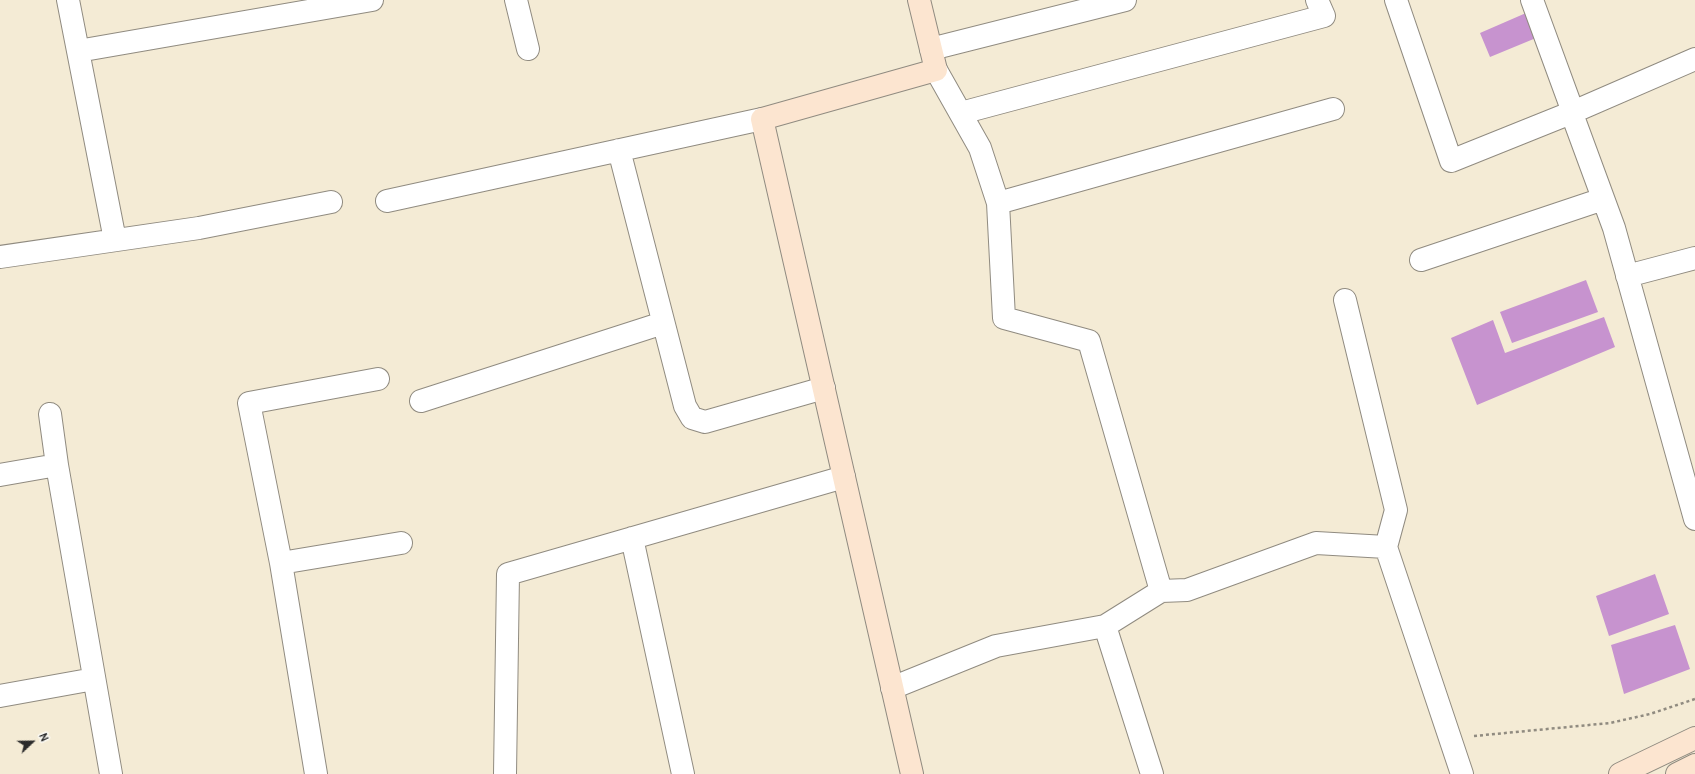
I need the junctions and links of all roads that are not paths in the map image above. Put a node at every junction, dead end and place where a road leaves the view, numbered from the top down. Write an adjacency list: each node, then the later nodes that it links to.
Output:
1 (68, 0): 10 (street)
2 (372, 0): 10 (street)
3 (516, 0): 9 (street)
4 (919, 0): 12 (street)
5 (1125, 0): 12 (street)
6 (1317, 0): 14 (street)
7 (1396, 0): 15 (street)
8 (1532, 0): 15 (street)
9 (528, 49)
10 (78, 51): 22 (street)
11 (1695, 59): 15 (street)
12 (934, 60): 14 (street); 16 (street)
13 (1333, 109): 21 (street)
14 (961, 113): 21 (street)
15 (1574, 117): 18 (street)
16 (762, 119): 17 (street); 30 (street)
17 (619, 150): 19 (street); 28 (street)
18 (1603, 199): 25 (street); 26 (street)
19 (387, 200)
20 (331, 202): 22 (street)
21 (998, 203): 41 (street)
22 (116, 240): 23 (street)
23 (0, 257)
24 (1695, 258): 26 (street)
25 (1421, 260)
26 (1627, 276): 36 (street)
27 (1345, 300): 39 (street)
28 (663, 323): 30 (street); 31 (street)
29 (378, 379): 40 (street)
30 (824, 388): 35 (street)
31 (421, 401)
32 (50, 414): 33 (street)
33 (57, 465): 34 (street); 43 (street)
34 (0, 475)
35 (844, 477): 37 (street); 44 (street)
36 (1695, 519)
37 (632, 538): 50 (street); 51 (street)
38 (401, 543): 40 (street)
39 (1386, 547): 41 (street); 54 (street)
40 (280, 564): 49 (street)
41 (1161, 591): 42 (street)
42 (1105, 626): 44 (street); 53 (street)
43 (94, 679): 45 (street); 48 (street)
44 (892, 688): 52 (street)
45 (0, 696)
46 (1695, 738): 55 (street)
47 (1695, 765): 56 (street)
48 (111, 774)
49 (316, 774)
50 (505, 774)
51 (682, 774)
52 (912, 774)
53 (1152, 774)
54 (1462, 774)
55 (1620, 774)
56 (1677, 774)

